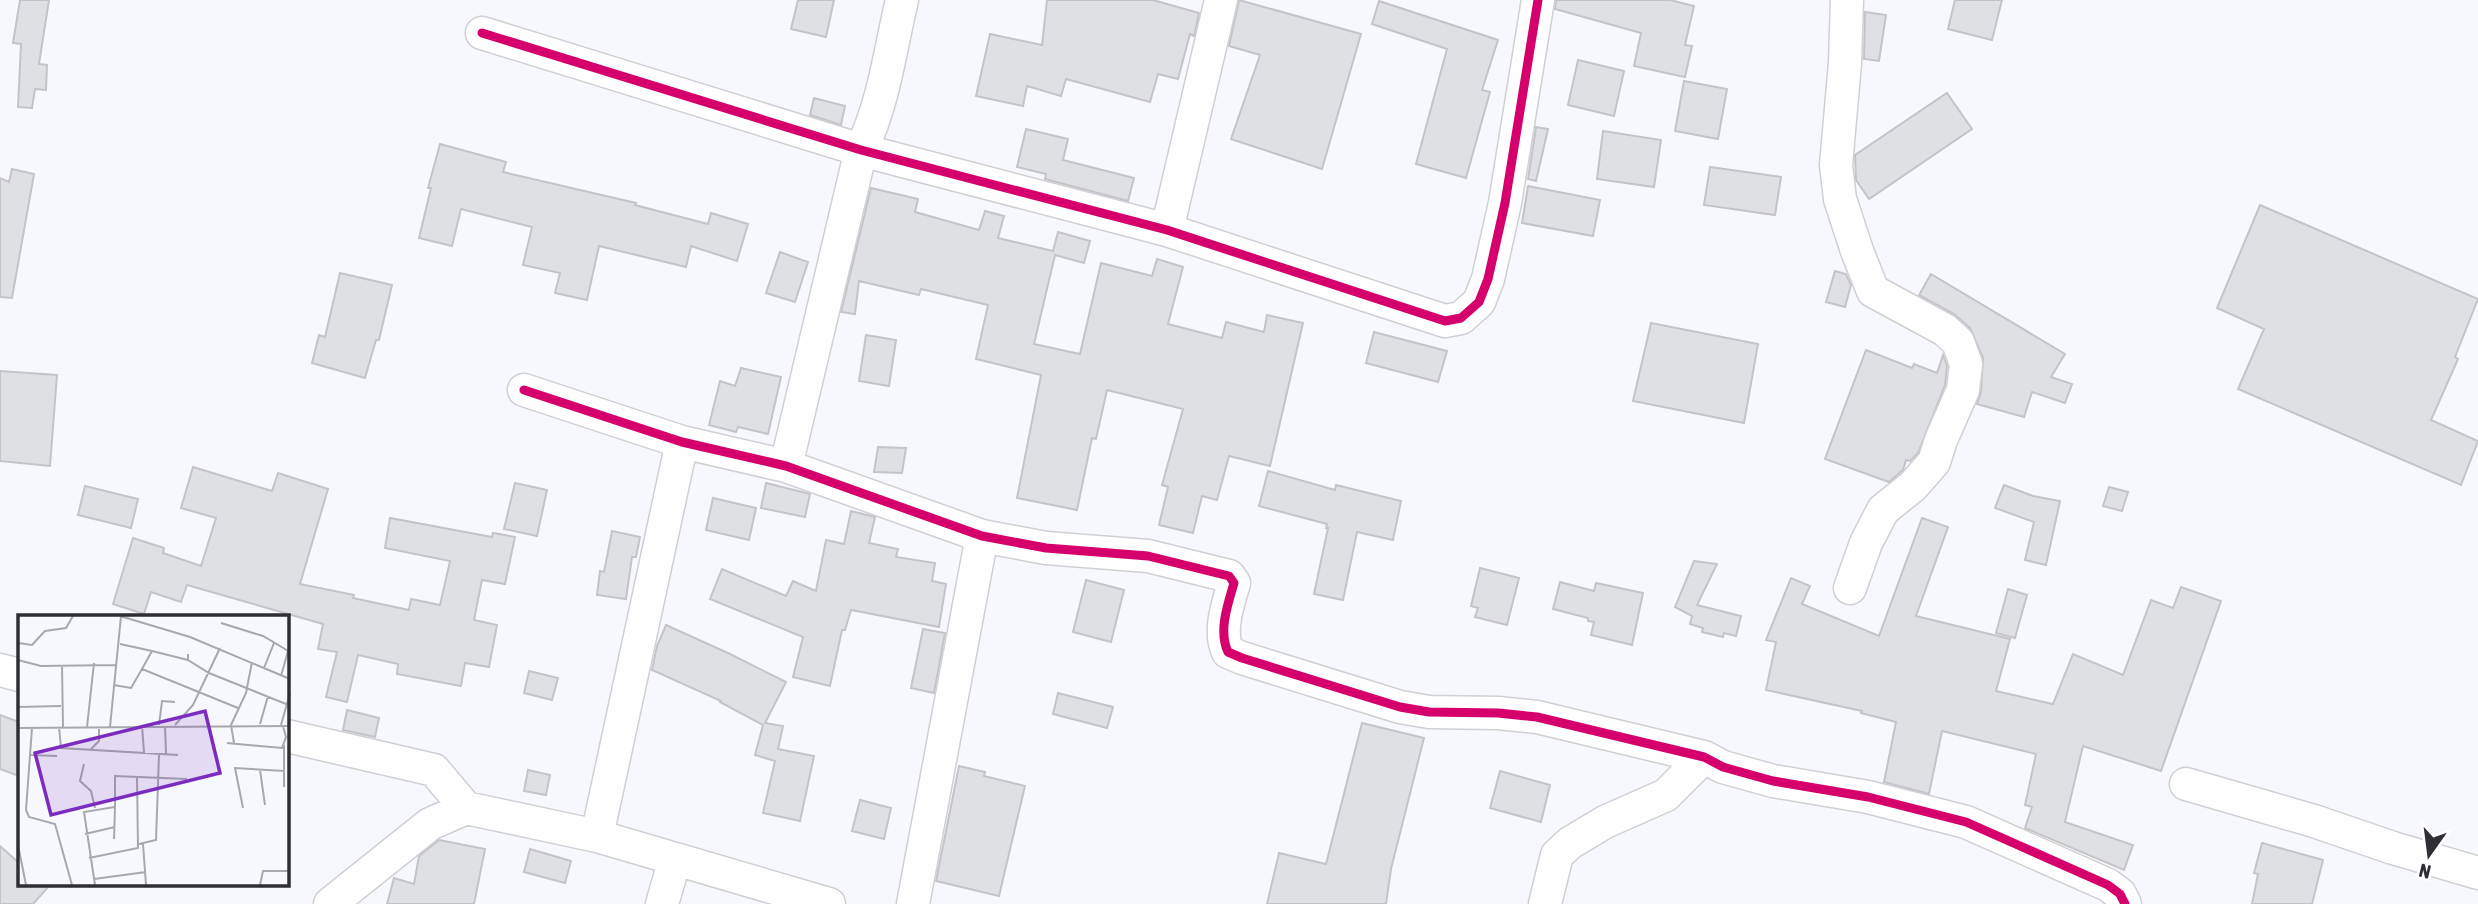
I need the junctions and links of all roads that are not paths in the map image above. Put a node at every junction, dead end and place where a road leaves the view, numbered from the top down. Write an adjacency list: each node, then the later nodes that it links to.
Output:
1 (902, 0): 6 (street)
2 (1221, 0): 7 (street)
3 (1538, 0): 7 (street)
4 (1847, 0): 12 (street)
5 (482, 33): 6 (street)
6 (861, 150): 7 (street); 10 (street)
7 (1167, 230)
8 (524, 390): 9 (street)
9 (682, 442): 10 (street); 21 (street)
10 (786, 466): 11 (street)
11 (982, 536): 16 (street); 27 (street)
12 (1850, 588)
13 (0, 670): 14 (street)
14 (18, 675)
15 (289, 736): 17 (street)
16 (1704, 757): 28 (street); 29 (street)
17 (434, 770): 19 (street); 20 (street)
18 (2186, 784): 23 (street)
19 (466, 808): 20 (street); 21 (street)
20 (430, 824): 24 (street)
21 (597, 836): 22 (street)
22 (676, 859): 25 (street); 26 (street)
23 (2478, 873)
24 (330, 904)
25 (662, 904)
26 (830, 904)
27 (913, 904)
28 (1545, 904)
29 (2125, 904)

